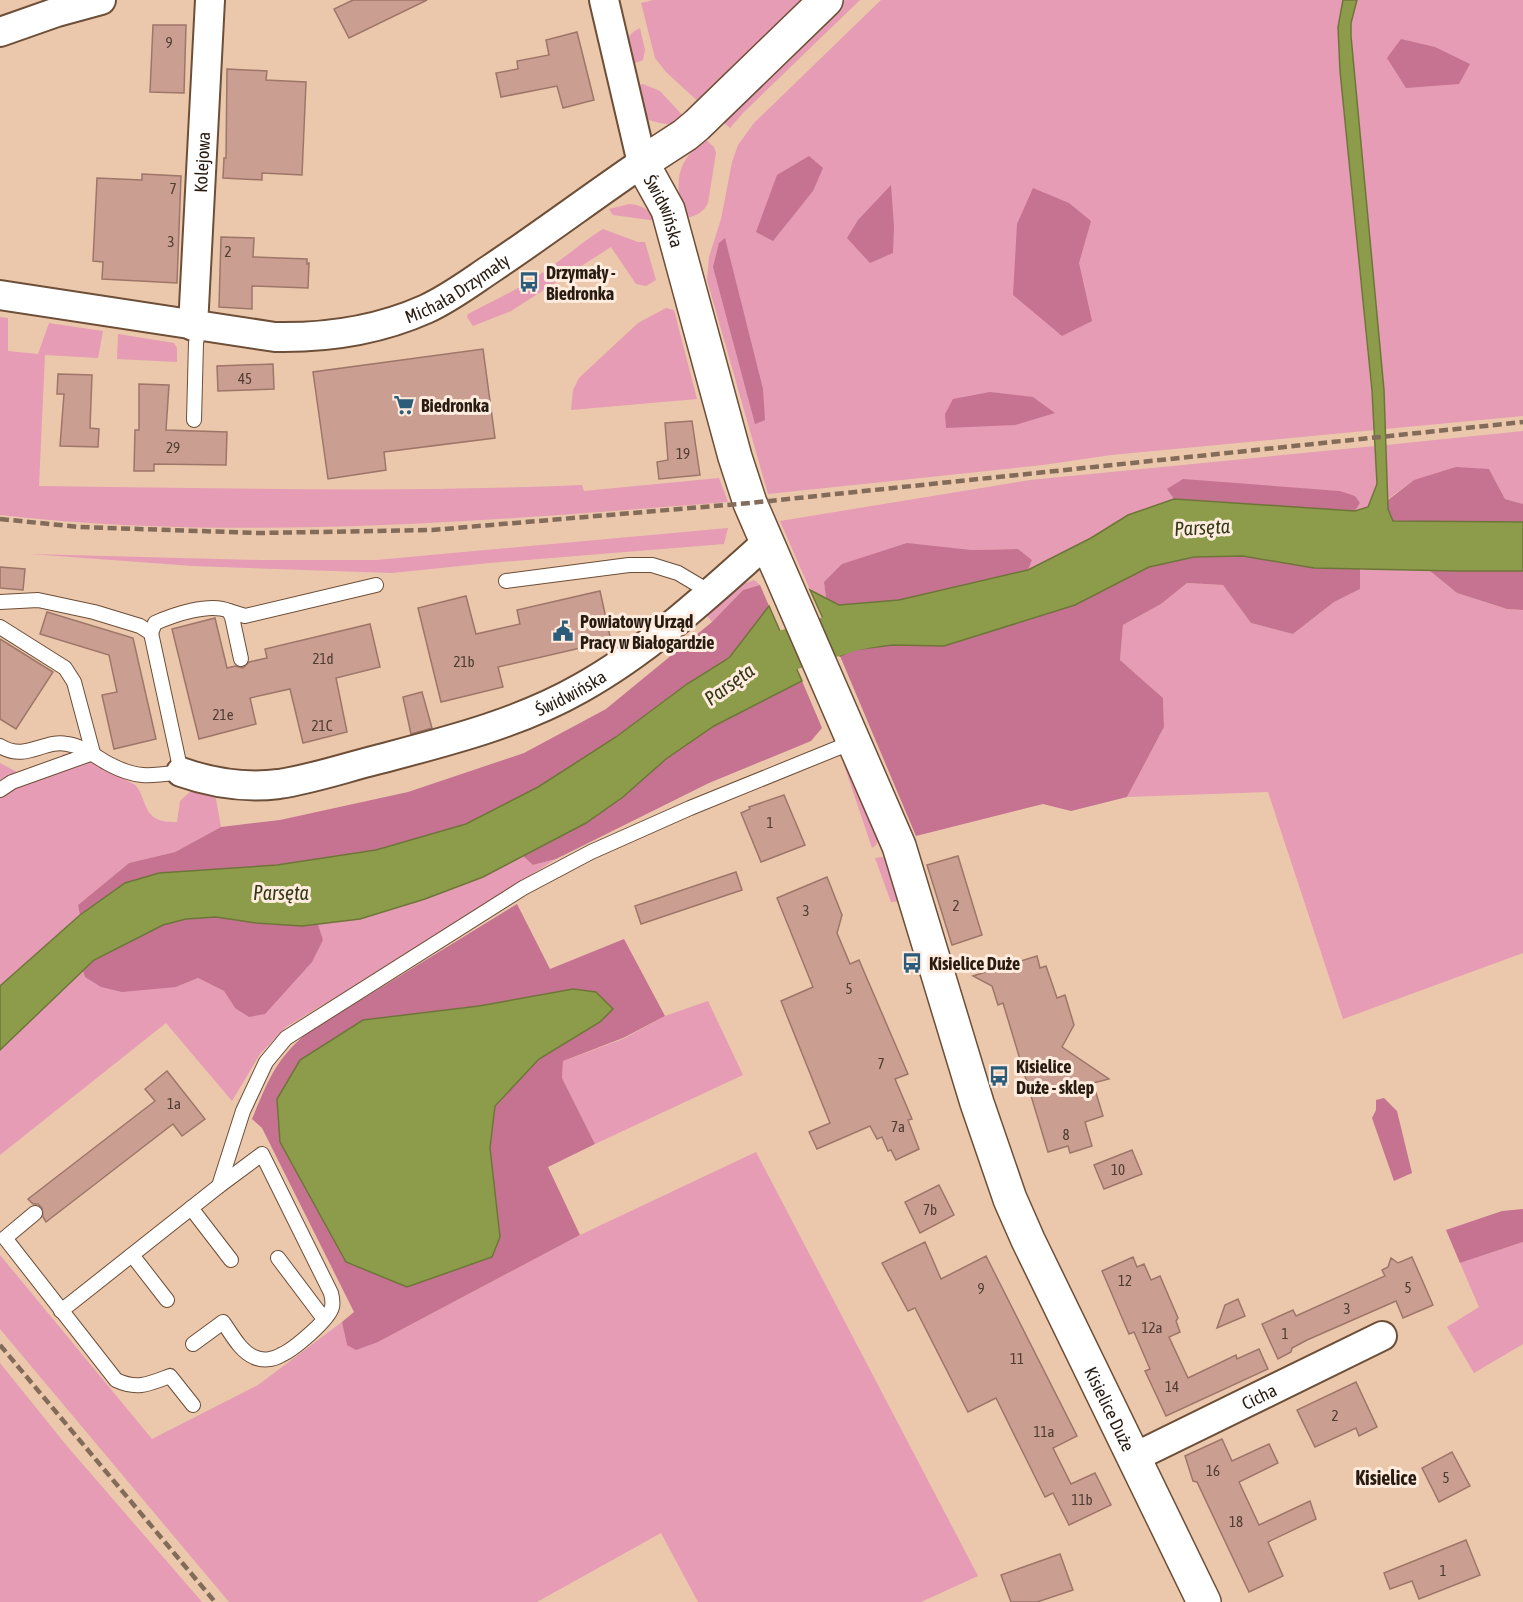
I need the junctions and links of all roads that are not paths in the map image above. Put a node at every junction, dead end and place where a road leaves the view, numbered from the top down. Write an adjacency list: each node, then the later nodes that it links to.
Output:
1 (101, 0): 5 (street)
2 (210, 0): 8 (street, Kolejowa)
3 (604, 0): 6 (street, Świdwińska)
4 (826, 0): 6 (street, Michała Drzymały)
5 (0, 32)
6 (642, 163): 8 (street, Michała Drzymały); 10 (street, Świdwińska)
7 (0, 295): 8 (street, Michała Drzymały)
8 (196, 326): 9 (lane)
9 (194, 420)
10 (766, 543): 13 (street, Świdwińska); 19 (street, Kisielice Duże)
11 (506, 581): 13 (lane)
12 (376, 585): 15 (lane)
13 (710, 592): 22 (street, Świdwińska)
14 (0, 602): 17 (lane)
15 (229, 611): 17 (lane); 18 (lane)
16 (0, 627): 21 (lane)
17 (151, 633): 22 (lane)
18 (241, 658)
19 (848, 727): 24 (lane); 36 (street, Kisielice Duże)
20 (0, 746): 21 (lane, Świdwińska)
21 (93, 753): 22 (lane, Świdwińska); 23 (lane)
22 (181, 772)
23 (0, 790)
24 (219, 1186): 25 (lane); 32 (lane)
25 (191, 1208): 27 (lane); 29 (lane)
26 (34, 1213): 31 (lane)
27 (132, 1255): 30 (lane); 31 (lane)
28 (278, 1258): 32 (lane)
29 (231, 1260)
30 (167, 1300)
31 (61, 1311): 35 (lane)
32 (324, 1319): 34 (lane)
33 (1382, 1336): 36 (street, Cicha)
34 (193, 1344)
35 (194, 1406)
36 (1135, 1457): 37 (street, Kisielice Duże)
37 (1204, 1602)

